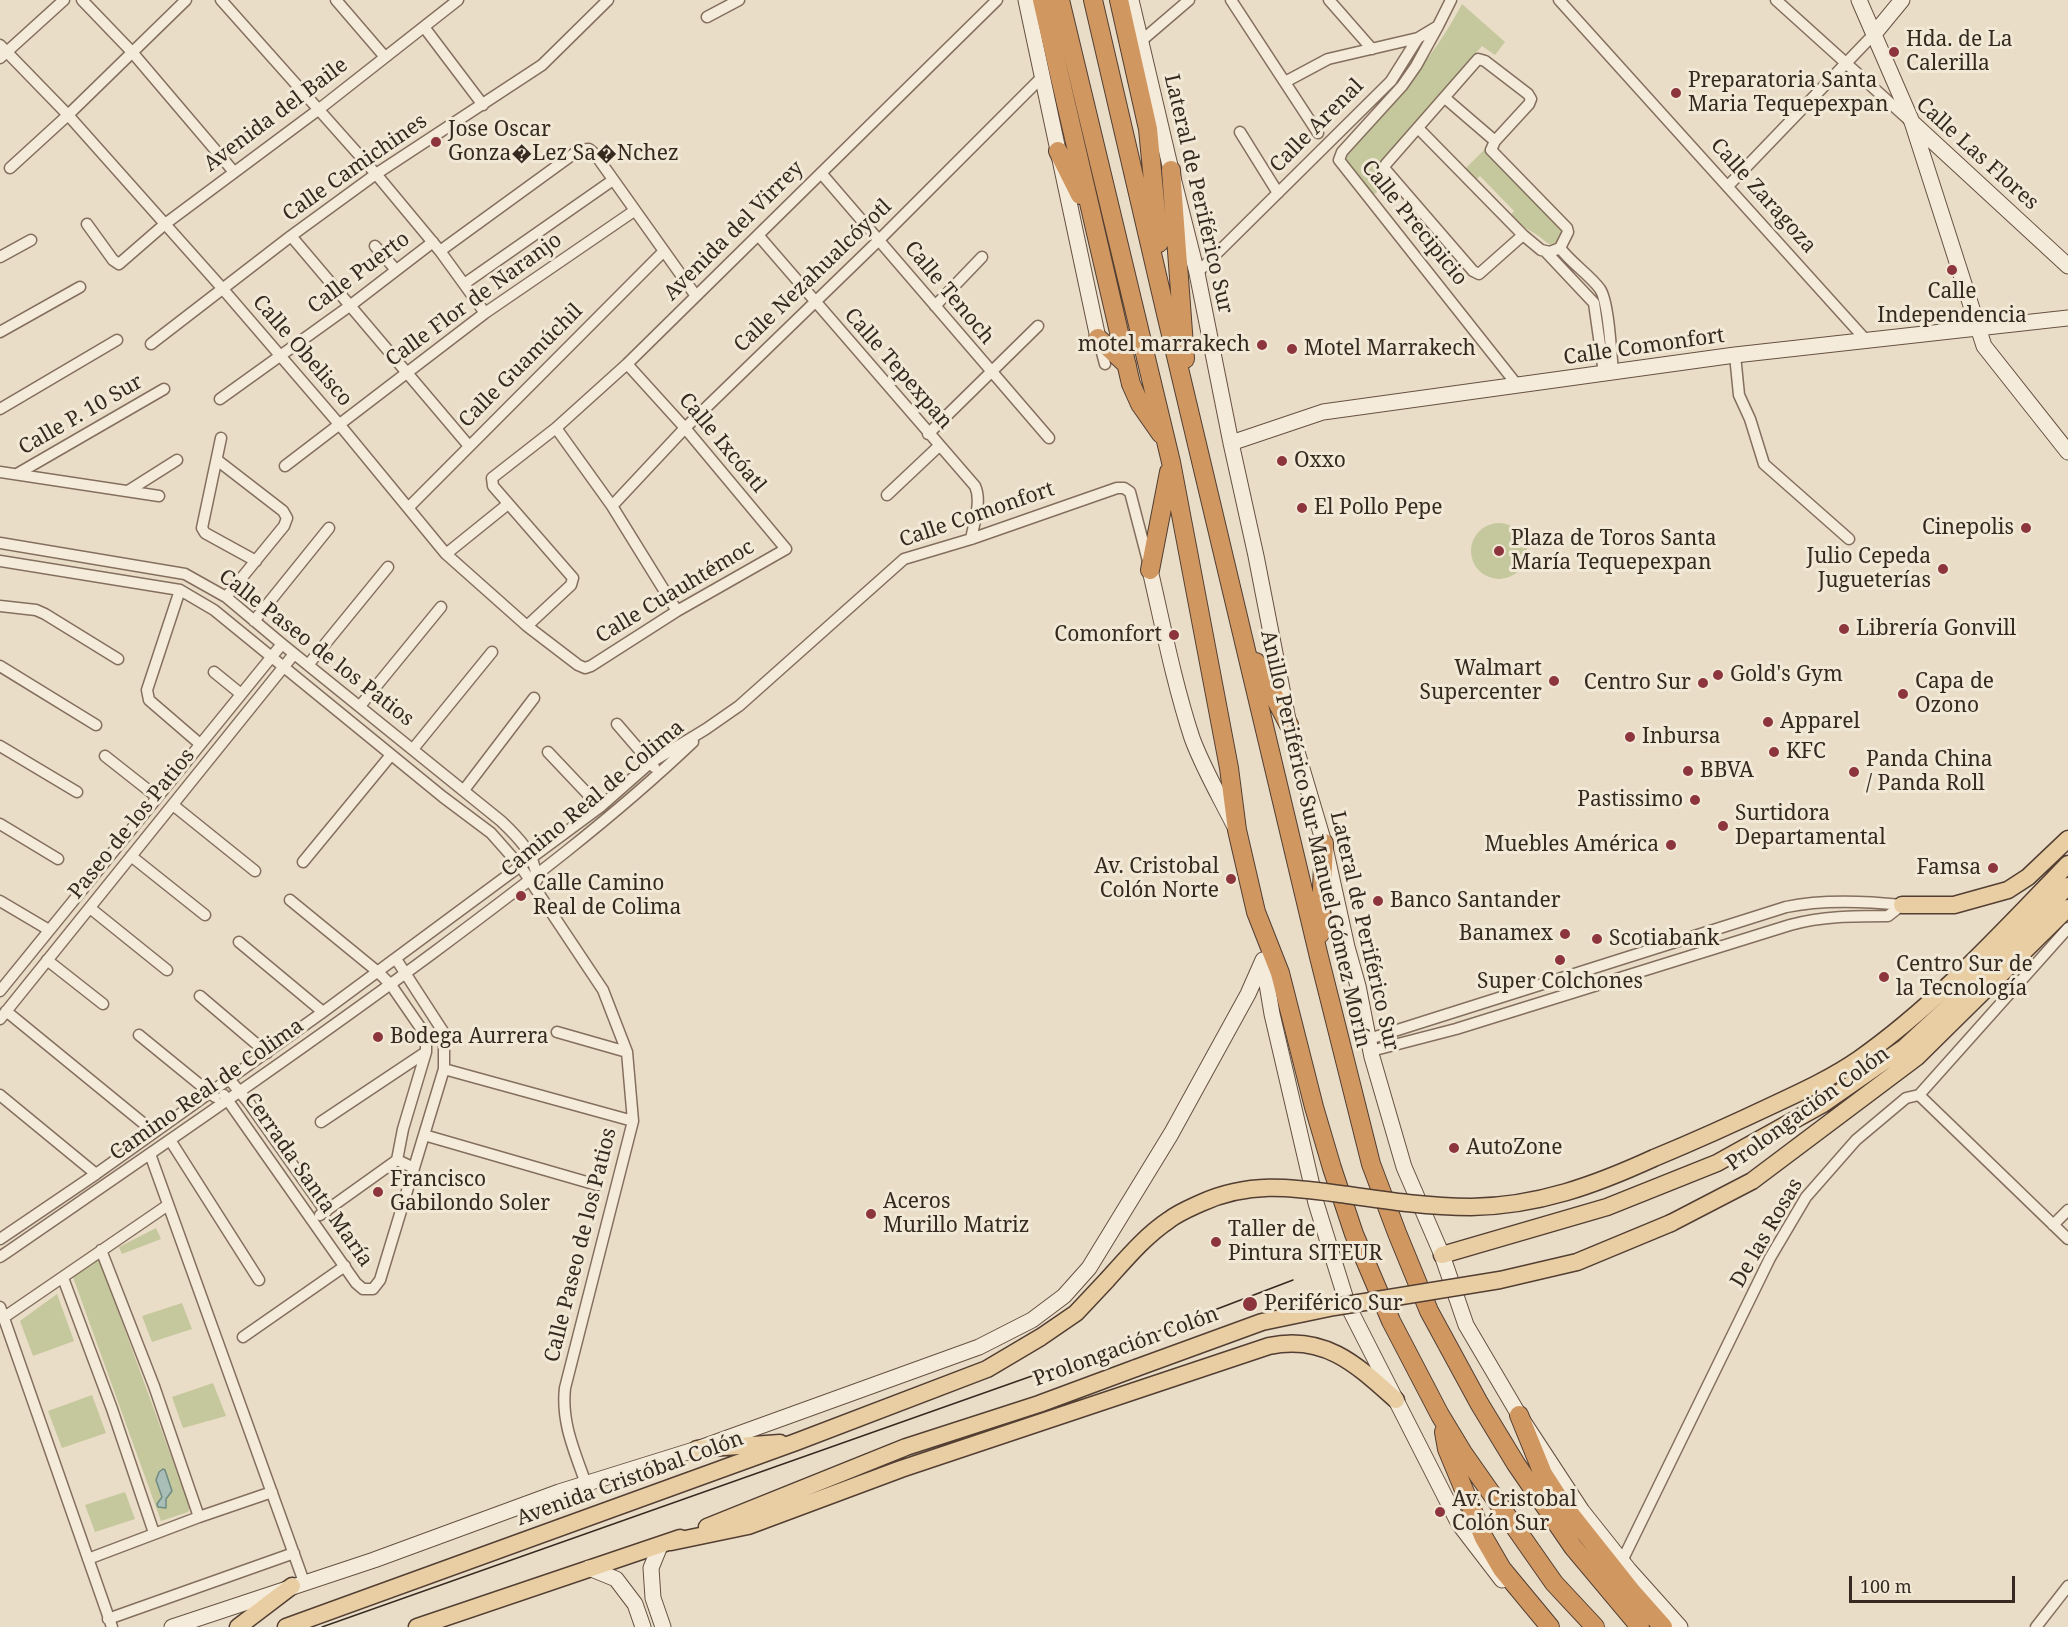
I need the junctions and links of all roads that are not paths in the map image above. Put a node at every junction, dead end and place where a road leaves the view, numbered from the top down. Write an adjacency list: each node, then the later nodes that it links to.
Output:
1 (63, 0): 31 (street)
2 (82, 0): 32 (street)
3 (186, 0): 32 (street)
4 (221, 0): 39 (street)
5 (336, 0): 33 (street)
6 (608, 0): 38 (street, Calle Camichines)
7 (739, 0): 24 (street)
8 (997, 0): 50 (street, Avenida del Virrey)
9 (1026, 0): 35 (street)
10 (1042, 0): 56 (highway)
11 (1060, 0): 110 (highway)
12 (1093, 0): 82 (highway, Anillo Periférico Sur Manuel Gómez Morín)
13 (1119, 0): 82 (highway)
14 (1131, 0): 29 (street, Lateral de Periférico Sur)
15 (1189, 0): 29 (street)
16 (1231, 0): 36 (street)
17 (1329, 0): 30 (street)
18 (1776, 0): 34 (street, Calle Las Flores)
19 (1859, 0): 27 (street)
20 (1902, 0): 27 (street)
21 (1562, 1): 53 (street, Calle Zaragoza)
22 (452, 2): 26 (street, Avenida del Baile)
23 (1447, 3): 25 (street, Calle Arenal)
24 (707, 17)
25 (1438, 26): 28 (street, Calle Arenal); 99 (street, Calle Precipicio)
26 (424, 27): 33 (street, Avenida del Baile); 38 (street)
27 (1874, 34): 34 (street); 41 (street)
28 (1418, 38): 30 (street); 54 (street, Calle Arenal)
29 (1140, 42): 48 (street, Lateral de Periférico Sur)
30 (1372, 49): 36 (street)
31 (2, 52): 40 (street, Calle Obelisco)
32 (132, 52): 40 (street); 49 (street)
33 (385, 57): 39 (street, Avenida del Baile)
34 (1846, 65): 41 (street, Calle Las Flores); 53 (street)
35 (1043, 76): 46 (street); 63 (street, Calle Nezahualcóyotl)
36 (1285, 82): 44 (street)
37 (1444, 98): 42 (street); 45 (street); 45 (street)
38 (483, 105): 51 (street, Calle Camichines)
39 (318, 110): 49 (street, Avenida del Baile); 51 (street)
40 (68, 115): 47 (street); 58 (street, Calle Obelisco)
41 (1912, 122): 71 (street, Calle Las Flores); 85 (street)
42 (1418, 128): 60 (street); 60 (street)
43 (1240, 132): 54 (street)
44 (1318, 133)
45 (1495, 141): 66 (street)
46 (1058, 151): 56 (highway); 87 (street)
47 (9, 168)
48 (1171, 170): 73 (street, Lateral de Periférico Sur); 103 (highway)
49 (234, 172): 58 (street, Avenida del Baile)
50 (821, 173): 59 (street, Avenida del Virrey); 63 (street, Calle Tenoch)
51 (376, 174): 61 (street, Calle Camichines); 65 (street)
52 (613, 180): 55 (street); 65 (street, Calle Puerto); 74 (street)
53 (1728, 186): 88 (street, Calle Zaragoza)
54 (1278, 193): 73 (street, Calle Arenal)
55 (634, 211): 67 (street); 81 (street, Calle Flor de Naranjo)
56 (1093, 219): 95 (highway)
57 (87, 224): 58 (street, Avenida del Baile)
58 (165, 224): 76 (street, Calle Obelisco)
59 (758, 235): 77 (street, Avenida del Virrey); 78 (street, Calle Tepexpan)
60 (1523, 235): 68 (street)
61 (291, 236): 76 (street, Calle Camichines); 79 (street)
62 (31, 240): 69 (street)
63 (878, 241): 78 (street, Calle Nezahualcóyotl); 80 (street, Calle Tenoch)
64 (375, 246): 72 (street)
65 (437, 246): 72 (street, Calle Puerto); 74 (street)
66 (1560, 248): 68 (street); 98 (street)
67 (663, 252): 77 (street); 112 (street, Calle Guamúchil)
68 (1546, 252): 98 (street)
69 (0, 257)
70 (982, 257): 80 (street)
71 (2068, 266)
72 (396, 270): 79 (street, Calle Puerto)
73 (1197, 273): 111 (street, Lateral de Periférico Sur)
74 (464, 284): 81 (street)
75 (80, 287): 86 (street)
76 (222, 288): 90 (street, Calle Camichines); 92 (street, Calle Obelisco)
77 (696, 296): 93 (street, Avenida del Virrey)
78 (815, 302): 106 (street, Calle Nezahualcóyotl); 107 (street, Calle Tepexpan)
79 (351, 305): 92 (street, Calle Puerto); 96 (street)
80 (935, 306): 97 (street, Calle Tenoch)
81 (485, 313): 96 (street, Calle Flor de Naranjo)
82 (1167, 318): 103 (highway, Anillo Periférico Sur Manuel Gómez Morín)
83 (2068, 318): 85 (street, Calle Comonfort)
84 (1038, 326): 97 (street)
85 (1978, 329): 88 (street, Calle Comonfort); 114 (street)
86 (0, 332)
87 (1098, 338): 94 (street); 95 (highway)
88 (1864, 339): 91 (street, Calle Comonfort)
89 (117, 340): 102 (street)
90 (151, 344)
91 (1735, 355): 98 (street, Calle Comonfort); 129 (street)
92 (280, 356): 101 (street, Calle Puerto); 104 (street, Calle Obelisco)
93 (627, 364): 105 (street, Avenida del Virrey); 106 (street, Calle Ixcóatl)
94 (1104, 364)
95 (1127, 365): 110 (highway)
96 (407, 372): 104 (street, Calle Flor de Naranjo); 112 (street)
97 (991, 372): 107 (street); 109 (street, Calle Tenoch)
98 (1609, 373): 99 (street, Calle Comonfort)
99 (1518, 386): 111 (street, Calle Comonfort)
100 (164, 389): 120 (street, Calle P. 10 Sur)
101 (220, 399)
102 (0, 409)
103 (1190, 414): 144 (highway, Anillo Periférico Sur Manuel Gómez Morín)
104 (339, 424): 118 (street, Calle Flor de Naranjo); 126 (street, Calle Obelisco)
105 (556, 428): 124 (street, Avenida del Virrey); 125 (street)
106 (685, 429): 125 (street, Calle Nezahualcóyotl); 131 (street, Calle Ixcóatl)
107 (928, 434): 113 (street, Calle Tepexpan)
108 (220, 438): 116 (street)
109 (1049, 438)
110 (1166, 440): 117 (highway)
111 (1231, 443): 160 (street, Lateral de Periférico Sur)
112 (469, 446): 126 (street, Calle Guamúchil)
113 (939, 446): 122 (street); 128 (street, Calle Tepexpan)
114 (2068, 452)
115 (177, 460): 121 (street)
116 (217, 460): 134 (street); 134 (street)
117 (1171, 462): 136 (highway); 176 (highway)
118 (285, 466)
119 (0, 472): 120 (street)
120 (17, 474): 121 (street)
121 (128, 491): 123 (street)
122 (887, 495)
123 (159, 496)
124 (508, 504): 132 (street); 143 (street)
125 (612, 506): 141 (street)
126 (408, 508): 132 (street, Calle Obelisco)
127 (329, 528): 142 (street)
128 (971, 539): 136 (street, Calle Comonfort); 161 (street, Calle Comonfort)
129 (1849, 539)
130 (0, 543): 138 (street, Calle Paseo de los Patios)
131 (786, 549): 141 (street, Calle Cuauhtémoc)
132 (446, 554): 143 (street, Calle Obelisco)
133 (0, 561): 137 (street, Calle Paseo de los Patios)
134 (256, 561): 138 (street)
135 (388, 567): 150 (street)
136 (1150, 570): 176 (street)
137 (180, 590): 148 (street, Calle Paseo de los Patios); 162 (street)
138 (226, 597): 142 (street, Calle Paseo de los Patios)
139 (0, 606): 149 (street)
140 (441, 607): 157 (street)
141 (677, 611): 153 (street, Calle Cuauhtémoc)
142 (254, 621): 145 (street, Calle Paseo de los Patios)
143 (527, 626): 153 (street, Calle Obelisco)
144 (1244, 639): 160 (highway); 198 (highway, Anillo Periférico Sur Manuel Gómez Morín)
145 (282, 644): 147 (street, Calle Paseo de los Patios); 148 (street, Paseo de los Patios)
146 (492, 652): 164 (street)
147 (294, 654): 150 (street, Calle Paseo de los Patios); 152 (street, Paseo de los Patios)
148 (271, 657): 152 (street, Calle Paseo de los Patios); 155 (street, Paseo de los Patios)
149 (118, 659)
150 (308, 665): 157 (street, Calle Paseo de los Patios)
151 (0, 666): 159 (street)
152 (284, 668): 166 (street, Calle Paseo de los Patios); 173 (street, Paseo de los Patios)
153 (585, 668)
154 (214, 672): 155 (street)
155 (241, 694): 162 (street, Paseo de los Patios)
156 (534, 698): 170 (street)
157 (360, 706): 164 (street, Calle Paseo de los Patios)
158 (617, 724): 168 (street)
159 (96, 725)
160 (1289, 725): 178 (street, Lateral de Periférico Sur)
161 (706, 729): 168 (street, Camino Real de Colima); 169 (street, Camino Real de Colima)
162 (200, 744): 172 (street, Paseo de los Patios)
163 (0, 746): 171 (street)
164 (413, 749): 170 (street, Calle Paseo de los Patios)
165 (548, 752): 174 (street)
166 (391, 755): 182 (street); 184 (street, Calle Paseo de los Patios)
167 (105, 756): 172 (street)
168 (650, 763): 169 (street); 174 (street, Camino Real de Colima)
169 (660, 773): 186 (street, Camino Real de Colima)
170 (464, 790): 180 (street, Calle Paseo de los Patios)
171 (77, 792)
172 (157, 797): 196 (street, Paseo de los Patios)
173 (173, 805): 179 (street, Paseo de los Patios); 185 (street)
174 (600, 807): 180 (street, Camino Real de Colima)
175 (0, 824): 181 (street)
176 (1237, 830): 193 (highway)
177 (2068, 839): 190 (main road)
178 (1324, 843): 198 (highway); 213 (street, Lateral de Periférico Sur)
179 (131, 856): 191 (street, Paseo de los Patios); 194 (street)
180 (533, 857): 184 (street, Camino Real de Colima); 186 (street, Calle Paseo de los Patios)
181 (58, 859)
182 (303, 862)
183 (2068, 864): 249 (main road, Prolongación Colón, bridge)
184 (521, 867): 186 (street, Calle Paseo de los Patios); 199 (street, Camino Real de Colima)
185 (255, 871)
186 (534, 878): 204 (street, Camino Real de Colima); 214 (street, Calle Paseo de los Patios)
187 (2068, 886): 242 (main road)
188 (290, 900): 203 (street)
189 (0, 901): 196 (street)
190 (1902, 905): 213 (street); 213 (street)
191 (90, 908): 200 (street, Paseo de los Patios); 202 (street)
192 (2068, 908): 260 (main road, Prolongación Colón, bridge)
193 (1256, 912): 201 (street); 251 (highway)
194 (205, 915)
195 (2068, 928): 222 (street, De las Rosas)
196 (49, 930): 205 (street, Paseo de los Patios)
197 (238, 942): 209 (street)
198 (1319, 957): 255 (highway, Anillo Periférico Sur Manuel Gómez Morín)
199 (396, 959): 203 (street, Camino Real de Colima); 204 (street, Cerrada Santa María)
200 (47, 960): 208 (street); 210 (street, Paseo de los Patios)
201 (1263, 960): 250 (street); 254 (street, Avenida Cristóbal Colón)
202 (167, 970)
203 (378, 972): 206 (street); 209 (street, Camino Real de Colima)
204 (405, 973): 206 (street, Camino Real de Colima); 217 (street, Cerrada Santa María)
205 (2, 985)
206 (391, 985): 216 (street); 220 (street, Camino Real de Colima)
207 (200, 996): 215 (street)
208 (103, 1004)
209 (323, 1012): 215 (street, Camino Real de Colima)
210 (3, 1015): 226 (street)
211 (557, 1032): 214 (street)
212 (138, 1035): 219 (street, Cerrada Santa María)
213 (1370, 1045): 242 (street, Lateral de Periférico Sur)
214 (627, 1052): 224 (street, Calle Paseo de los Patios)
215 (267, 1053): 218 (street, Camino Real de Colima)
216 (426, 1053): 225 (street); 230 (street)
217 (444, 1069): 224 (street); 227 (street, Cerrada Santa María)
218 (230, 1079): 219 (street, Camino Real de Colima); 220 (street, Cerrada Santa María)
219 (214, 1090): 223 (street, Cerrada Santa María); 226 (street, Camino Real de Colima)
220 (240, 1092): 223 (street, Camino Real de Colima); 236 (street, Cerrada Santa María)
221 (0, 1095): 232 (street)
222 (1919, 1095): 238 (street); 263 (street, De las Rosas)
223 (225, 1102): 228 (street, Camino Real de Colima); 237 (street, Cerrada Santa María)
224 (633, 1121): 256 (street, Calle Paseo de los Patios)
225 (321, 1122)
226 (153, 1132): 232 (street, Camino Real de Colima)
227 (424, 1135): 231 (street, Cerrada Santa María); 233 (street)
228 (170, 1140): 229 (street, Camino Real de Colima); 246 (street)
229 (150, 1154): 234 (street); 243 (street, Camino Real de Colima)
230 (397, 1160): 231 (street); 236 (street)
231 (414, 1168): 244 (street, Cerrada Santa María)
232 (96, 1174): 239 (street, Camino Real de Colima)
233 (597, 1185)
234 (168, 1205): 241 (street); 257 (street)
235 (2068, 1210): 238 (street)
236 (326, 1212): 237 (street)
237 (313, 1220): 244 (street, Cerrada Santa María)
238 (2053, 1225): 240 (street)
239 (0, 1239)
240 (2068, 1239)
241 (101, 1250): 245 (street); 258 (street)
242 (1442, 1255): 252 (street, Lateral de Periférico Sur)
243 (0, 1257)
244 (345, 1266): 248 (street)
245 (63, 1278): 247 (street); 259 (street)
246 (259, 1280)
247 (2, 1313): 262 (street)
248 (243, 1337)
249 (987, 1369): 253 (main road, Avenida Cristóbal Colón)
250 (1396, 1400): 260 (main road); 275 (street)
251 (1440, 1415): 276 (highway); 277 (highway)
252 (1519, 1415): 263 (street, Lateral de Periférico Sur); 267 (highway)
253 (796, 1442): 254 (main road); 271 (main road, Avenida Cristóbal Colón)
254 (697, 1449): 256 (street, Avenida Cristóbal Colón)
255 (1516, 1464): 267 (highway); 278 (highway, Anillo Periférico Sur Manuel Gómez Morín)
256 (586, 1484): 265 (street, Avenida Cristóbal Colón)
257 (272, 1492): 258 (street); 261 (street)
258 (199, 1517): 259 (street)
259 (154, 1533): 262 (street)
260 (665, 1544): 264 (main road); 274 (street)
261 (294, 1553): 265 (street); 268 (street)
262 (88, 1559): 268 (street)
263 (1622, 1561): 280 (street, Lateral de Periférico Sur)
264 (589, 1568): 272 (main road); 273 (street)
265 (298, 1584): 269 (street, Avenida Cristóbal Colón); 270 (main road)
266 (2068, 1586): 281 (street)
267 (1640, 1602): 279 (highway)
268 (110, 1623)
269 (172, 1627)
270 (238, 1627)
271 (286, 1627)
272 (417, 1627)
273 (643, 1627)
274 (663, 1627)
275 (1542, 1627)
276 (1550, 1627)
277 (1595, 1627)
278 (1640, 1627)
279 (1663, 1627)
280 (1680, 1627)
281 (2036, 1627)

